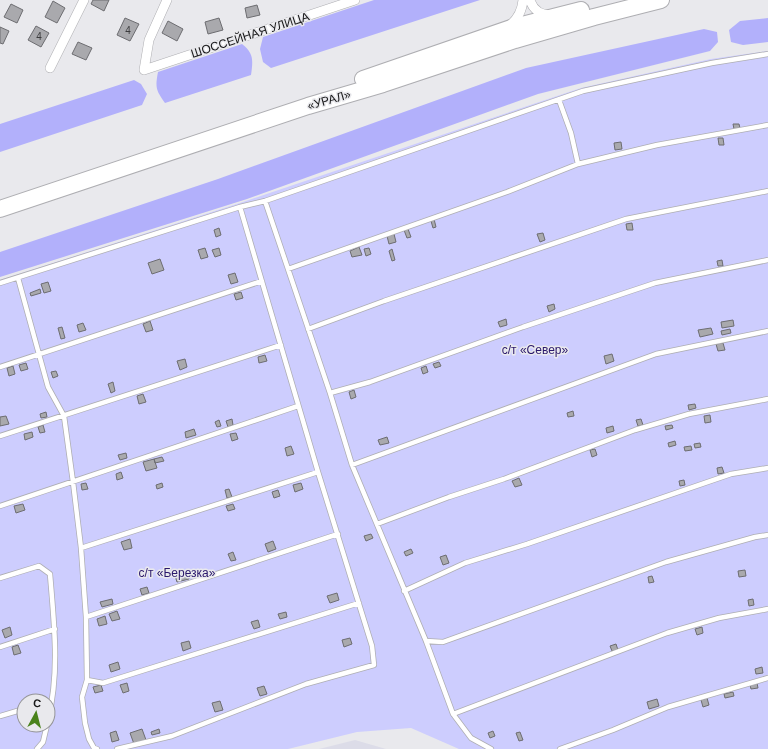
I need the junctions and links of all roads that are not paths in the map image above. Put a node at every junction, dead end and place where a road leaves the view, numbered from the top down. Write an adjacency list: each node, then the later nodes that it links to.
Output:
1 (84, 0): 12 (street)
2 (167, 0): 3 (street, ШОССЕЙНАЯ УЛИЦА)
3 (356, 0)
4 (524, 0): 9 (street); 10 (street)
5 (530, 0): 8 (street)
6 (623, 0): 8 (highway, «УРАЛ»)
7 (661, 0): 9 (highway, «УРАЛ»)
8 (557, 15): 9 (highway, «УРАЛ»)
9 (530, 29): 10 (highway, «УРАЛ»); 20 (highway, «УРАЛ»)
10 (505, 30): 17 (highway, «УРАЛ»)
11 (768, 54): 13 (lane)
12 (50, 68)
13 (559, 100): 15 (lane); 18 (lane)
14 (768, 124): 15 (lane)
15 (578, 164): 22 (lane)
16 (768, 191): 26 (lane)
17 (0, 200)
18 (265, 201): 19 (lane); 22 (lane)
19 (240, 207): 23 (lane); 24 (lane)
20 (0, 209)
21 (768, 260): 31 (lane)
22 (288, 268): 26 (lane)
23 (18, 278): 25 (lane); 29 (lane)
24 (262, 281): 28 (lane); 29 (lane)
25 (0, 283)
26 (308, 329): 31 (lane)
27 (768, 331): 36 (lane)
28 (281, 345): 33 (lane); 34 (lane)
29 (40, 355): 30 (lane); 34 (lane)
30 (0, 367)
31 (330, 393): 36 (lane)
32 (768, 399): 41 (lane)
33 (298, 406): 38 (lane); 39 (lane)
34 (64, 416): 35 (lane); 39 (lane)
35 (0, 436)
36 (352, 465): 41 (lane)
37 (768, 468): 46 (lane)
38 (318, 472): 42 (lane); 44 (lane)
39 (73, 482): 40 (lane); 44 (lane)
40 (0, 506)
41 (377, 524): 46 (lane)
42 (338, 534): 47 (lane); 49 (lane)
43 (768, 535): 51 (lane)
44 (80, 548): 49 (lane)
45 (0, 578): 50 (lane)
46 (404, 591): 51 (lane)
47 (359, 602): 54 (lane); 62 (lane)
48 (768, 609): 57 (lane)
49 (86, 617): 54 (lane)
50 (55, 629): 52 (lane); 55 (lane)
51 (426, 641): 57 (lane)
52 (0, 647)
53 (768, 678): 64 (lane)
54 (87, 680): 61 (lane)
55 (51, 693)
56 (16, 711): 58 (lane)
57 (453, 714): 63 (lane)
58 (0, 716)
59 (45, 733): 60 (lane)
60 (37, 749)
61 (97, 749)
62 (117, 749)
63 (491, 749)
64 (560, 749)

